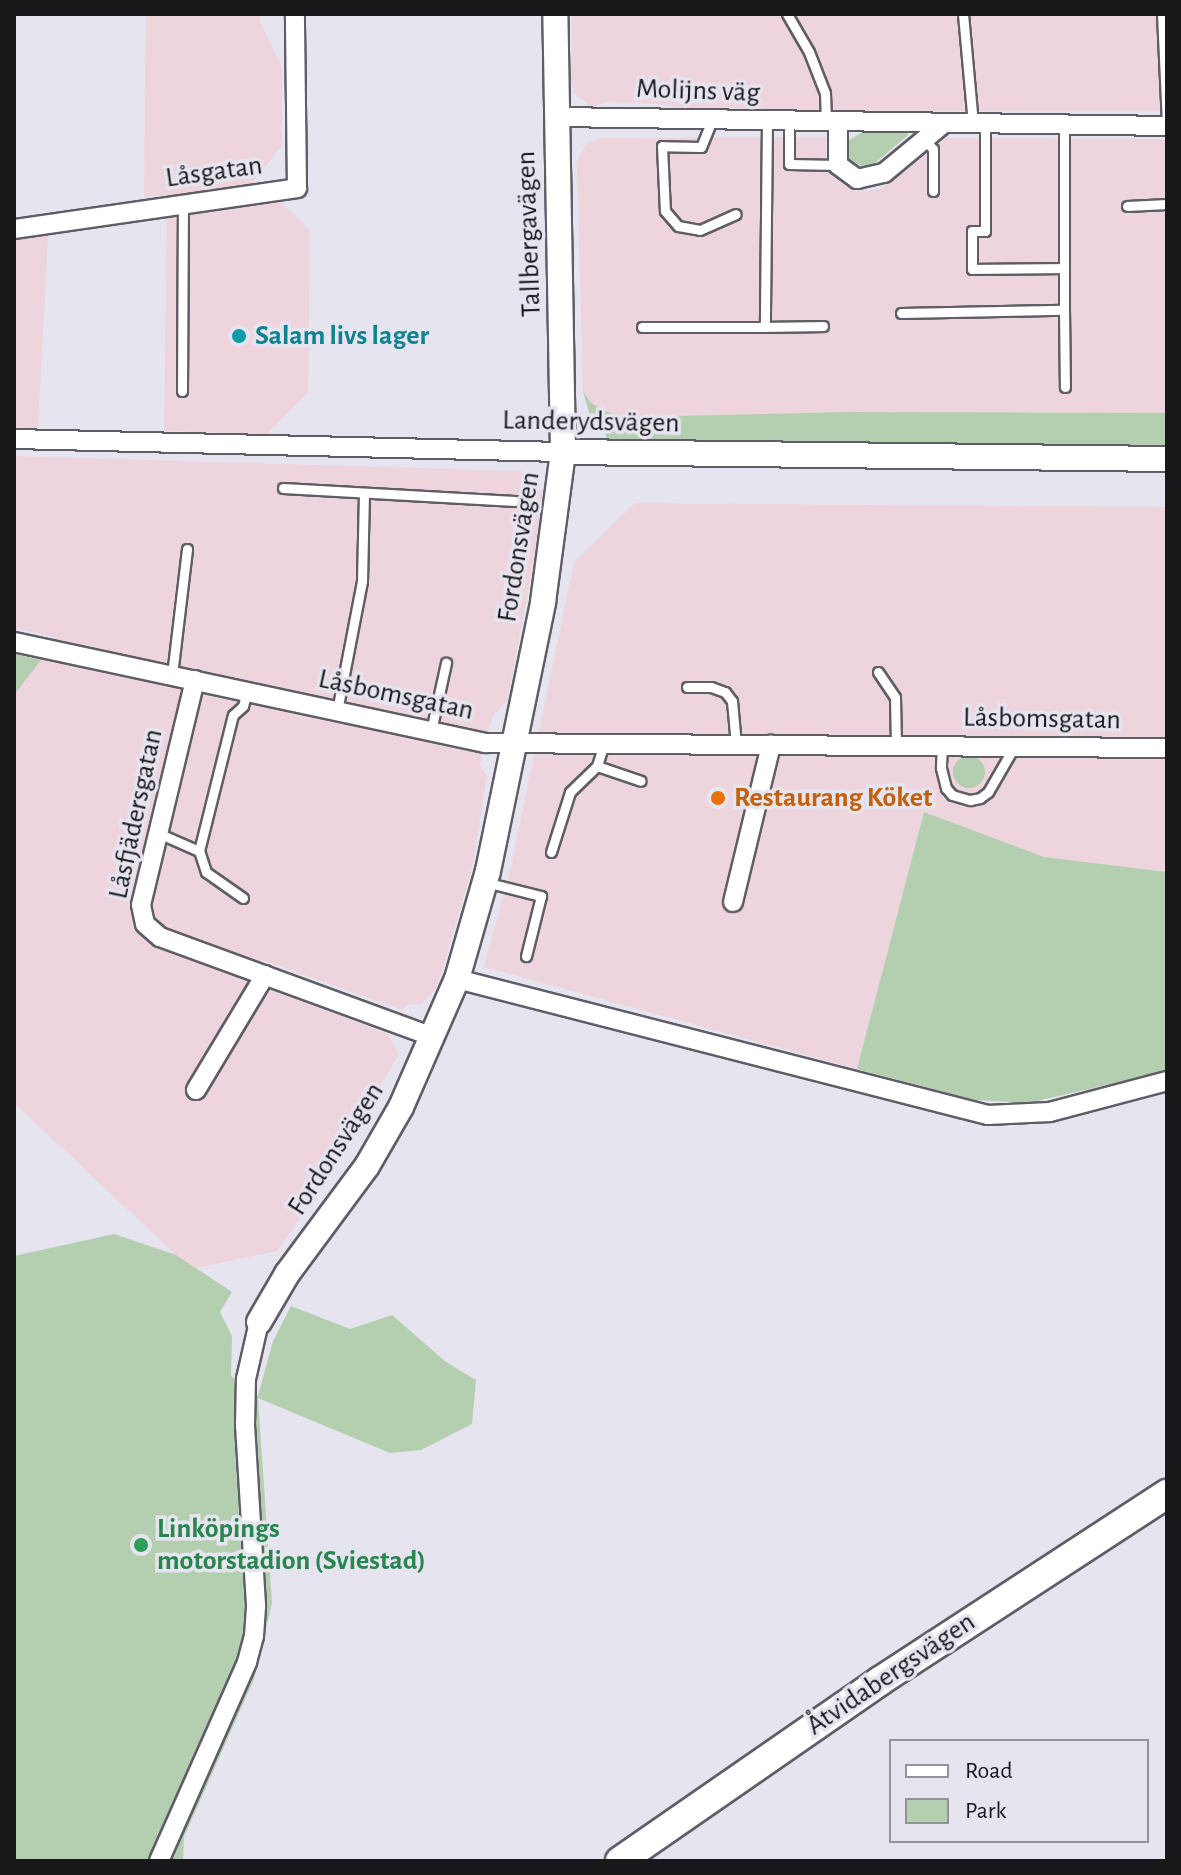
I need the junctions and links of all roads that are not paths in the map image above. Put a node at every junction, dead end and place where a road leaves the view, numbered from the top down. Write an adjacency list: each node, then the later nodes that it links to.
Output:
1 (295, 14): 19 (street, Låsgatan)
2 (555, 14): 6 (street, Tallbergavägen)
3 (787, 14): 10 (lane)
4 (963, 14): 12 (lane)
5 (1162, 14): 14 (lane)
6 (556, 117): 7 (street, Molijns väg); 32 (street, Tallbergavägen)
7 (712, 120): 8 (street, Molijns väg); 21 (lane)
8 (767, 121): 9 (street, Molijns väg); 28 (lane)
9 (789, 122): 10 (street, Molijns väg); 16 (lane)
10 (832, 122): 11 (street, Molijns väg); 16 (street)
11 (943, 124): 12 (street, Molijns väg); 15 (street)
12 (979, 124): 13 (street, Molijns väg); 23 (lane)
13 (1064, 124): 14 (street, Molijns väg); 23 (lane)
14 (1167, 126)
15 (924, 139): 16 (street); 17 (lane)
16 (838, 165)
17 (933, 191)
18 (1167, 204): 20 (lane)
19 (183, 205): 22 (street, Låsgatan); 30 (lane)
20 (1127, 206)
21 (736, 214)
22 (14, 229)
23 (1064, 268): 24 (lane)
24 (1064, 310): 25 (lane); 29 (lane)
25 (901, 313)
26 (823, 326): 28 (lane)
27 (642, 327): 28 (lane)
28 (765, 327)
29 (1065, 387)
30 (182, 391)
31 (14, 439): 32 (street, Landerydsvägen)
32 (563, 452): 33 (street, Landerydsvägen); 47 (street, Fordonsvägen)
33 (1167, 459)
34 (283, 488): 35 (lane)
35 (364, 493): 36 (lane); 45 (lane)
36 (515, 501)
37 (187, 549): 41 (lane)
38 (14, 642): 41 (street, Låsbomsgatan)
39 (446, 663): 46 (lane)
40 (878, 672): 51 (lane)
41 (172, 675): 42 (street, Låsbomsgatan)
42 (195, 680): 44 (street, Låsbomsgatan); 57 (street, Låsfjädersgatan)
43 (687, 687): 49 (lane)
44 (247, 691): 45 (street, Låsbomsgatan); 58 (lane)
45 (337, 711): 46 (street, Låsbomsgatan)
46 (431, 731): 47 (street, Låsbomsgatan)
47 (516, 743): 48 (street, Låsbomsgatan); 60 (street, Fordonsvägen)
48 (604, 743): 49 (street, Låsbomsgatan); 55 (lane)
49 (736, 745): 50 (street, Låsbomsgatan)
50 (771, 745): 51 (street, Låsbomsgatan); 62 (street)
51 (896, 746): 52 (street, Låsbomsgatan)
52 (942, 746): 53 (street, Låsbomsgatan); 53 (lane)
53 (1014, 747): 54 (street, Låsbomsgatan)
54 (1167, 748)
55 (597, 766): 56 (lane); 59 (lane)
56 (641, 781)
57 (158, 833): 58 (lane); 64 (street, Låsfjädersgatan)
58 (199, 851): 61 (lane)
59 (551, 852)
60 (485, 882): 63 (lane); 65 (street, Fordonsvägen)
61 (243, 898)
62 (733, 902)
63 (526, 956)
64 (265, 975): 66 (street, Låsfjädersgatan); 68 (street)
65 (457, 979): 66 (street, Fordonsvägen); 67 (street)
66 (434, 1037): 69 (street, Fordonsvägen)
67 (1167, 1081)
68 (196, 1090)
69 (259, 1322): 72 (street, Fordonsvägen)
70 (1167, 1494): 73 (main road, Åtvidabergsvägen)
71 (1167, 1512): 74 (main road, Åtvidabergsvägen)
72 (159, 1861)
73 (620, 1861)
74 (647, 1861)

